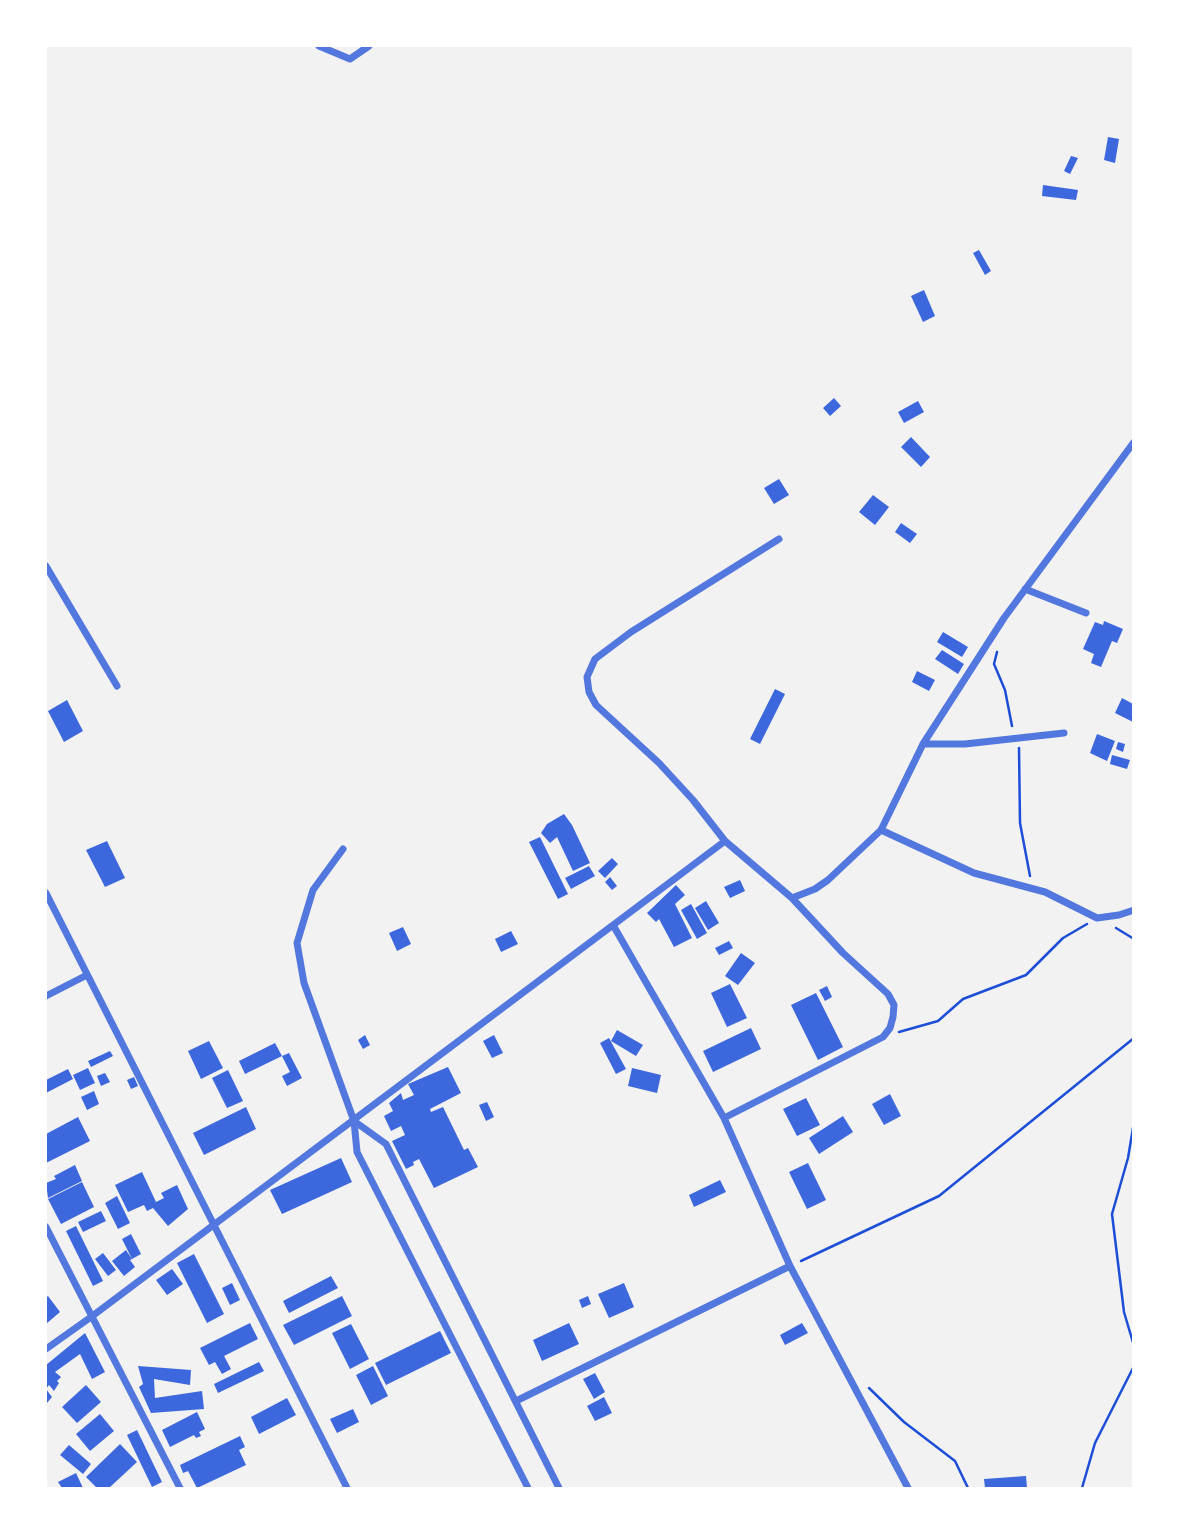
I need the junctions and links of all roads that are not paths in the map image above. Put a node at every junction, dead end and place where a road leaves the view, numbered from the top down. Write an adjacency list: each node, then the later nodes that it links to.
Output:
1 (319, 46): 2 (street)
2 (369, 46)
3 (1133, 442): 6 (street)
4 (779, 539): 12 (street)
5 (46, 566): 8 (street)
6 (1025, 589): 7 (street); 10 (street)
7 (1086, 613)
8 (117, 686)
9 (1065, 733): 10 (street)
10 (923, 744): 11 (street)
11 (881, 830): 15 (street); 16 (street)
12 (725, 841): 15 (street); 17 (street)
13 (343, 849): 21 (street)
14 (46, 893): 18 (street)
15 (792, 898): 20 (street)
16 (1133, 910)
17 (613, 925): 20 (street); 21 (street)
18 (87, 975): 19 (street); 22 (street)
19 (46, 996)
20 (724, 1118): 24 (street)
21 (354, 1121): 22 (street); 27 (street); 30 (street)
22 (214, 1224): 25 (street); 29 (street)
23 (46, 1227): 25 (street)
24 (790, 1266): 27 (street); 32 (street)
25 (91, 1317): 26 (street); 28 (street)
26 (46, 1349)
27 (516, 1401): 31 (street)
28 (180, 1489)
29 (348, 1489)
30 (528, 1489)
31 (559, 1489)
32 (908, 1489)

